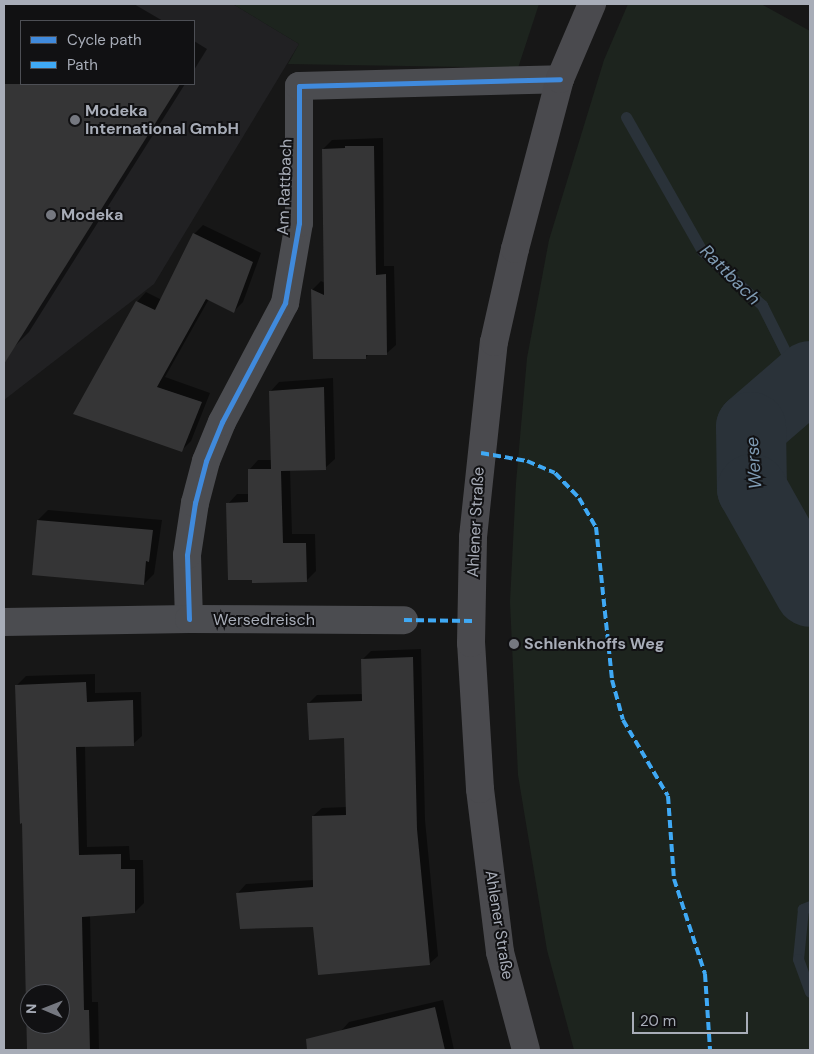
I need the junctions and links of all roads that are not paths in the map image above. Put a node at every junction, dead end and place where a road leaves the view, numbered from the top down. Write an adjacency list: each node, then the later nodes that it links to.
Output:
1 (592, 4): 2 (main road, Ahlener Straße)
2 (560, 79): 3 (street, Am Rattbach); 6 (main road, Ahlener Straße)
3 (189, 619): 4 (street, Wersedreisch); 5 (street, Wersedreisch)
4 (404, 620)
5 (4, 622)
6 (526, 1050)

